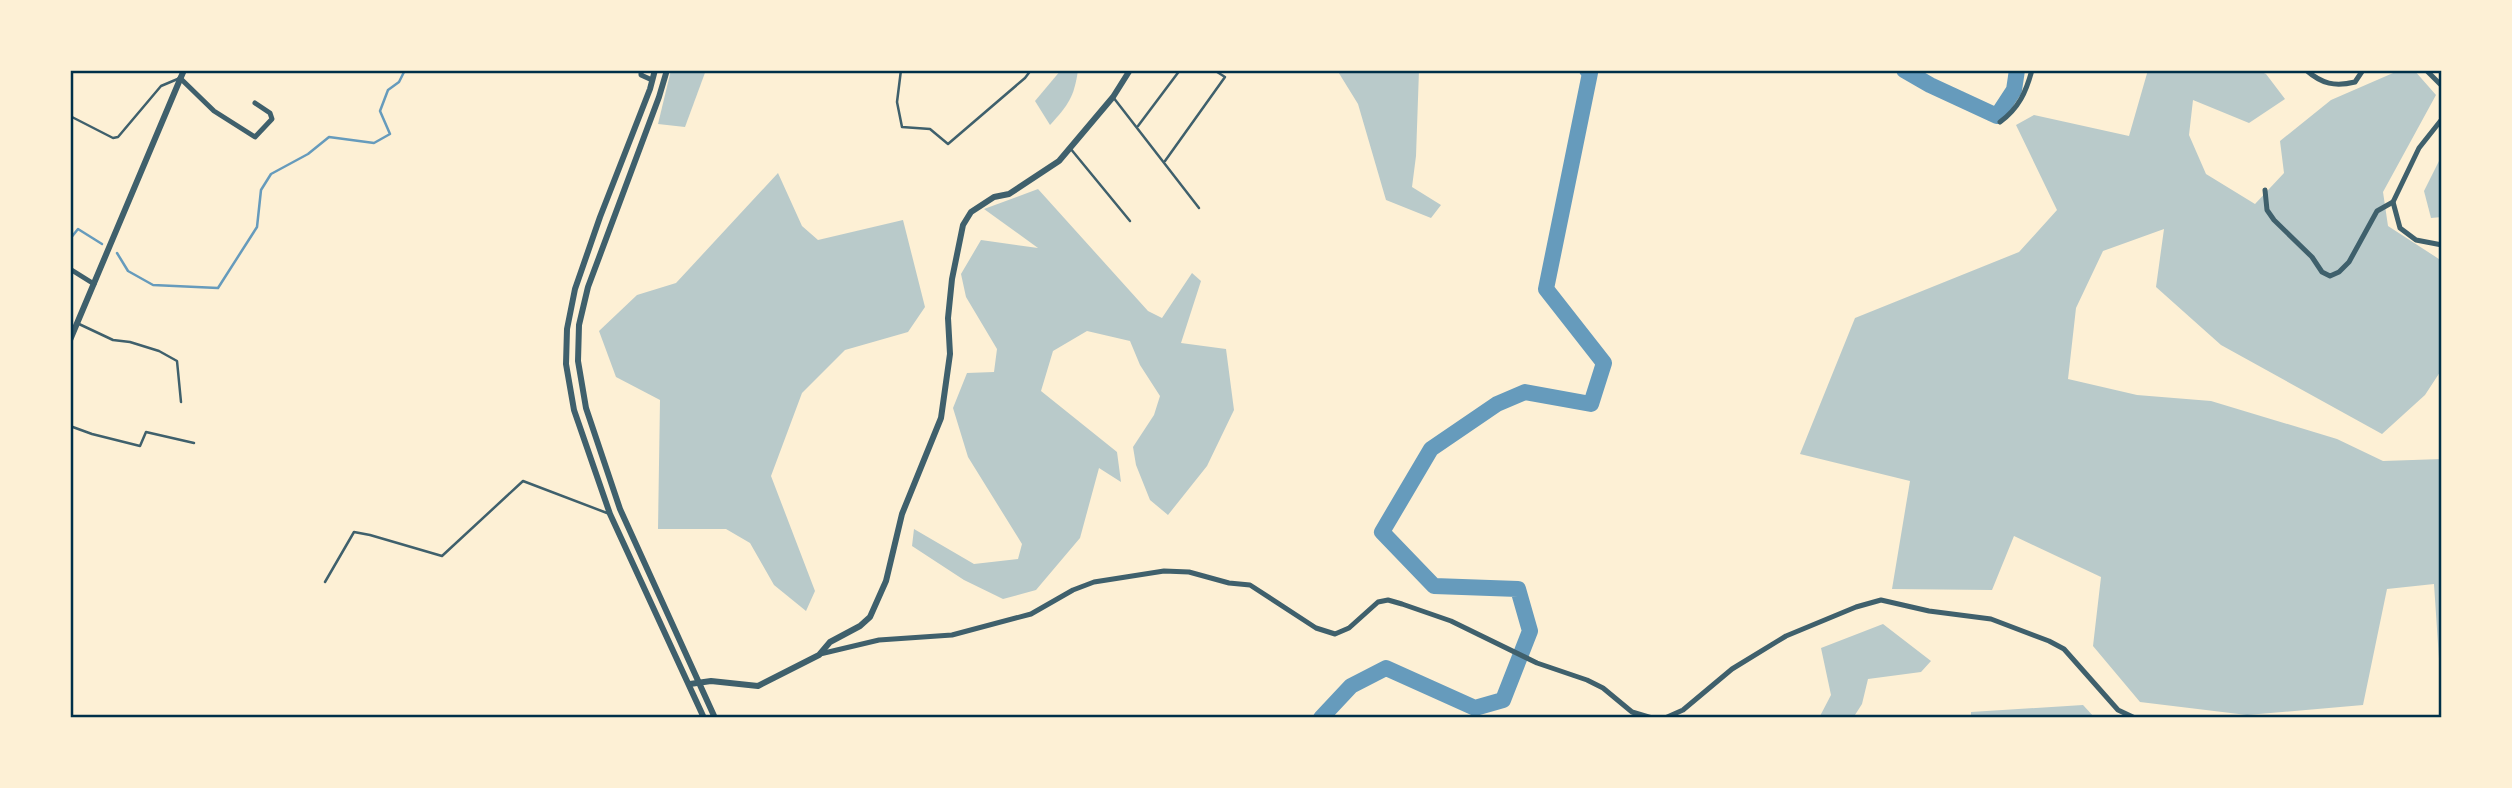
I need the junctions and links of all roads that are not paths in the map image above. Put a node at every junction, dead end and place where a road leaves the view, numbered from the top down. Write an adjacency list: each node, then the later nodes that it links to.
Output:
1 (184, 70): 14 (street)
2 (641, 70): 15 (street)
3 (655, 70): 15 (street)
4 (667, 70): 26 (street)
5 (901, 70): 6 (lane)
6 (1031, 70)
7 (1130, 70): 17 (street)
8 (1180, 70): 22 (lane)
9 (1214, 70): 24 (lane)
10 (2032, 70): 21 (street)
11 (2306, 70): 12 (street)
12 (2363, 70)
13 (2426, 70): 16 (street)
14 (180, 78): 18 (street); 19 (lane); 33 (street)
15 (652, 80): 25 (street)
16 (2442, 86)
17 (1113, 97): 22 (lane); 23 (street)
18 (255, 103)
19 (70, 116)
20 (2442, 119): 28 (street)
21 (2000, 122)
22 (1137, 128): 24 (lane)
23 (1070, 148): 30 (lane); 44 (street)
24 (1164, 162): 29 (lane)
25 (613, 184): 26 (street); 38 (street)
26 (624, 188): 37 (street)
27 (2265, 190): 28 (street)
28 (2393, 202): 31 (street)
29 (1199, 208)
30 (1130, 221)
31 (2442, 245)
32 (70, 269): 33 (street)
33 (93, 284): 34 (street)
34 (78, 323): 35 (street); 36 (lane)
35 (70, 340)
36 (181, 402)
37 (586, 408): 38 (street); 41 (street)
38 (574, 410): 42 (street)
39 (70, 426): 40 (lane)
40 (194, 443)
41 (620, 509): 42 (street); 45 (street)
42 (610, 514): 43 (lane); 46 (street)
43 (325, 582)
44 (819, 654): 45 (street); 49 (street)
45 (700, 682): 46 (street); 48 (street)
46 (690, 684): 47 (street)
47 (704, 718)
48 (715, 718)
49 (1653, 718): 50 (street)
50 (2135, 718)

